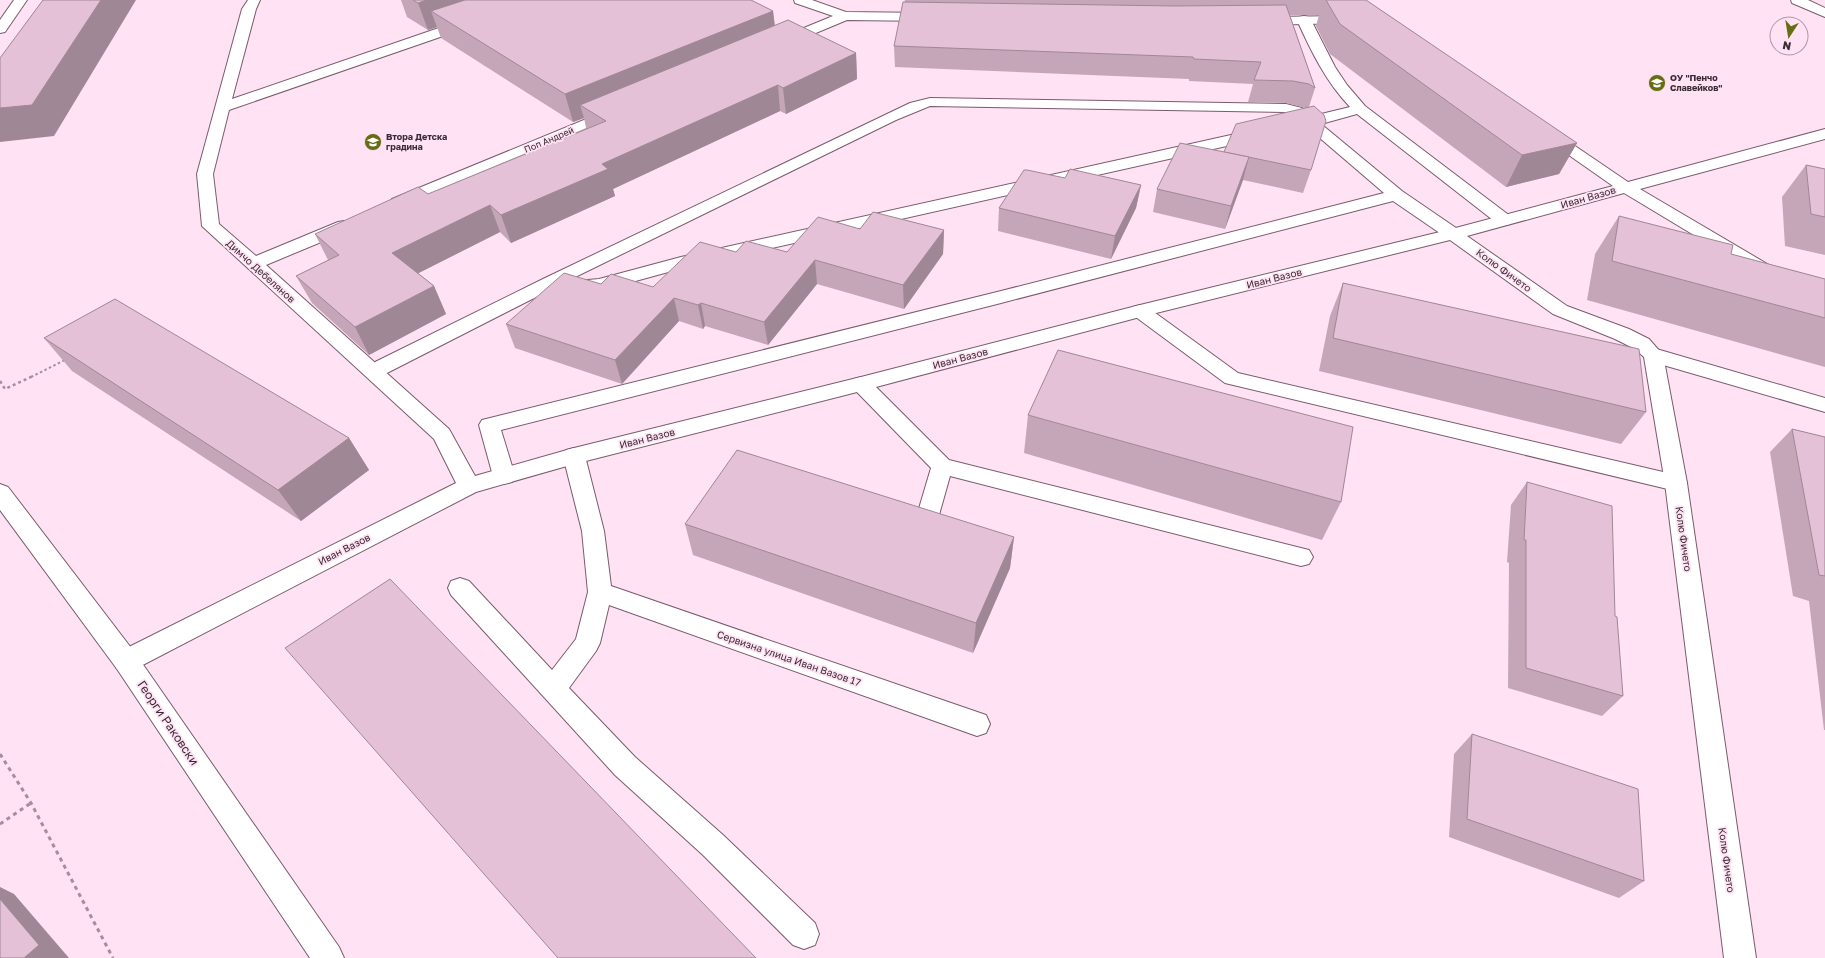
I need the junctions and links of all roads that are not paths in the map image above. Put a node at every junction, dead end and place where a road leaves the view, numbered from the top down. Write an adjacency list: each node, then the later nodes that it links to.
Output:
1 (21, 0): 12 (street)
2 (254, 0): 14 (street, Димчо Дебелянов)
3 (800, 0): 6 (street)
4 (1797, 0): 5 (street)
5 (1825, 13)
6 (845, 16): 8 (street); 13 (street)
7 (481, 18): 14 (street)
8 (940, 18)
9 (1304, 20): 10 (street); 11 (street); 16 (street)
10 (1249, 21)
11 (1359, 22)
12 (0, 29)
13 (772, 46)
14 (222, 108): 26 (street, Димчо Дебелянов)
15 (626, 108): 22 (street, Поп Андрей)
16 (1360, 109): 17 (street); 23 (street)
17 (1309, 122): 21 (street, Колю Фичето); 28 (street); 28 (street, Колю Фичето)
18 (1534, 125): 20 (street)
19 (1825, 134): 20 (street, Иван Вазов)
20 (1625, 187): 23 (street, Иван Вазов); 27 (street)
21 (1396, 195): 25 (street, Колю Фичето); 36 (street)
22 (385, 209)
23 (1504, 220): 25 (street, Иван Вазов)
24 (355, 221): 26 (street)
25 (1453, 234): 29 (street, Иван Вазов); 30 (street, Колю Фичето)
26 (253, 264): 31 (street, Димчо Дебелянов)
27 (1780, 279)
28 (549, 283): 31 (street, Колю Фичето)
29 (1140, 311): 32 (street, Иван Вазов); 37 (street)
30 (1653, 354): 33 (street); 37 (street, Колю Фичето)
31 (374, 371): 38 (street, Димчо Дебелянов)
32 (861, 384): 34 (street, Иван Вазов); 35 (street)
33 (1825, 405)
34 (574, 456): 36 (street, Иван Вазов); 45 (street)
35 (942, 466): 41 (street); 43 (street)
36 (504, 476): 38 (street, Иван Вазов)
37 (1676, 484): 51 (street, Колю Фичето)
38 (469, 486): 46 (street, Иван Вазов)
39 (0, 493): 46 (street, Георги Раковски)
40 (904, 515): 41 (street)
41 (926, 522): 42 (street)
42 (948, 529)
43 (1301, 557)
44 (460, 588): 47 (street)
45 (600, 592): 47 (street); 48 (street, Сервизна улица Иван Вазов 17)
46 (126, 661): 50 (street, Георги Раковски)
47 (553, 689): 49 (street)
48 (977, 724)
49 (804, 934)
50 (328, 958)
51 (1740, 958)

